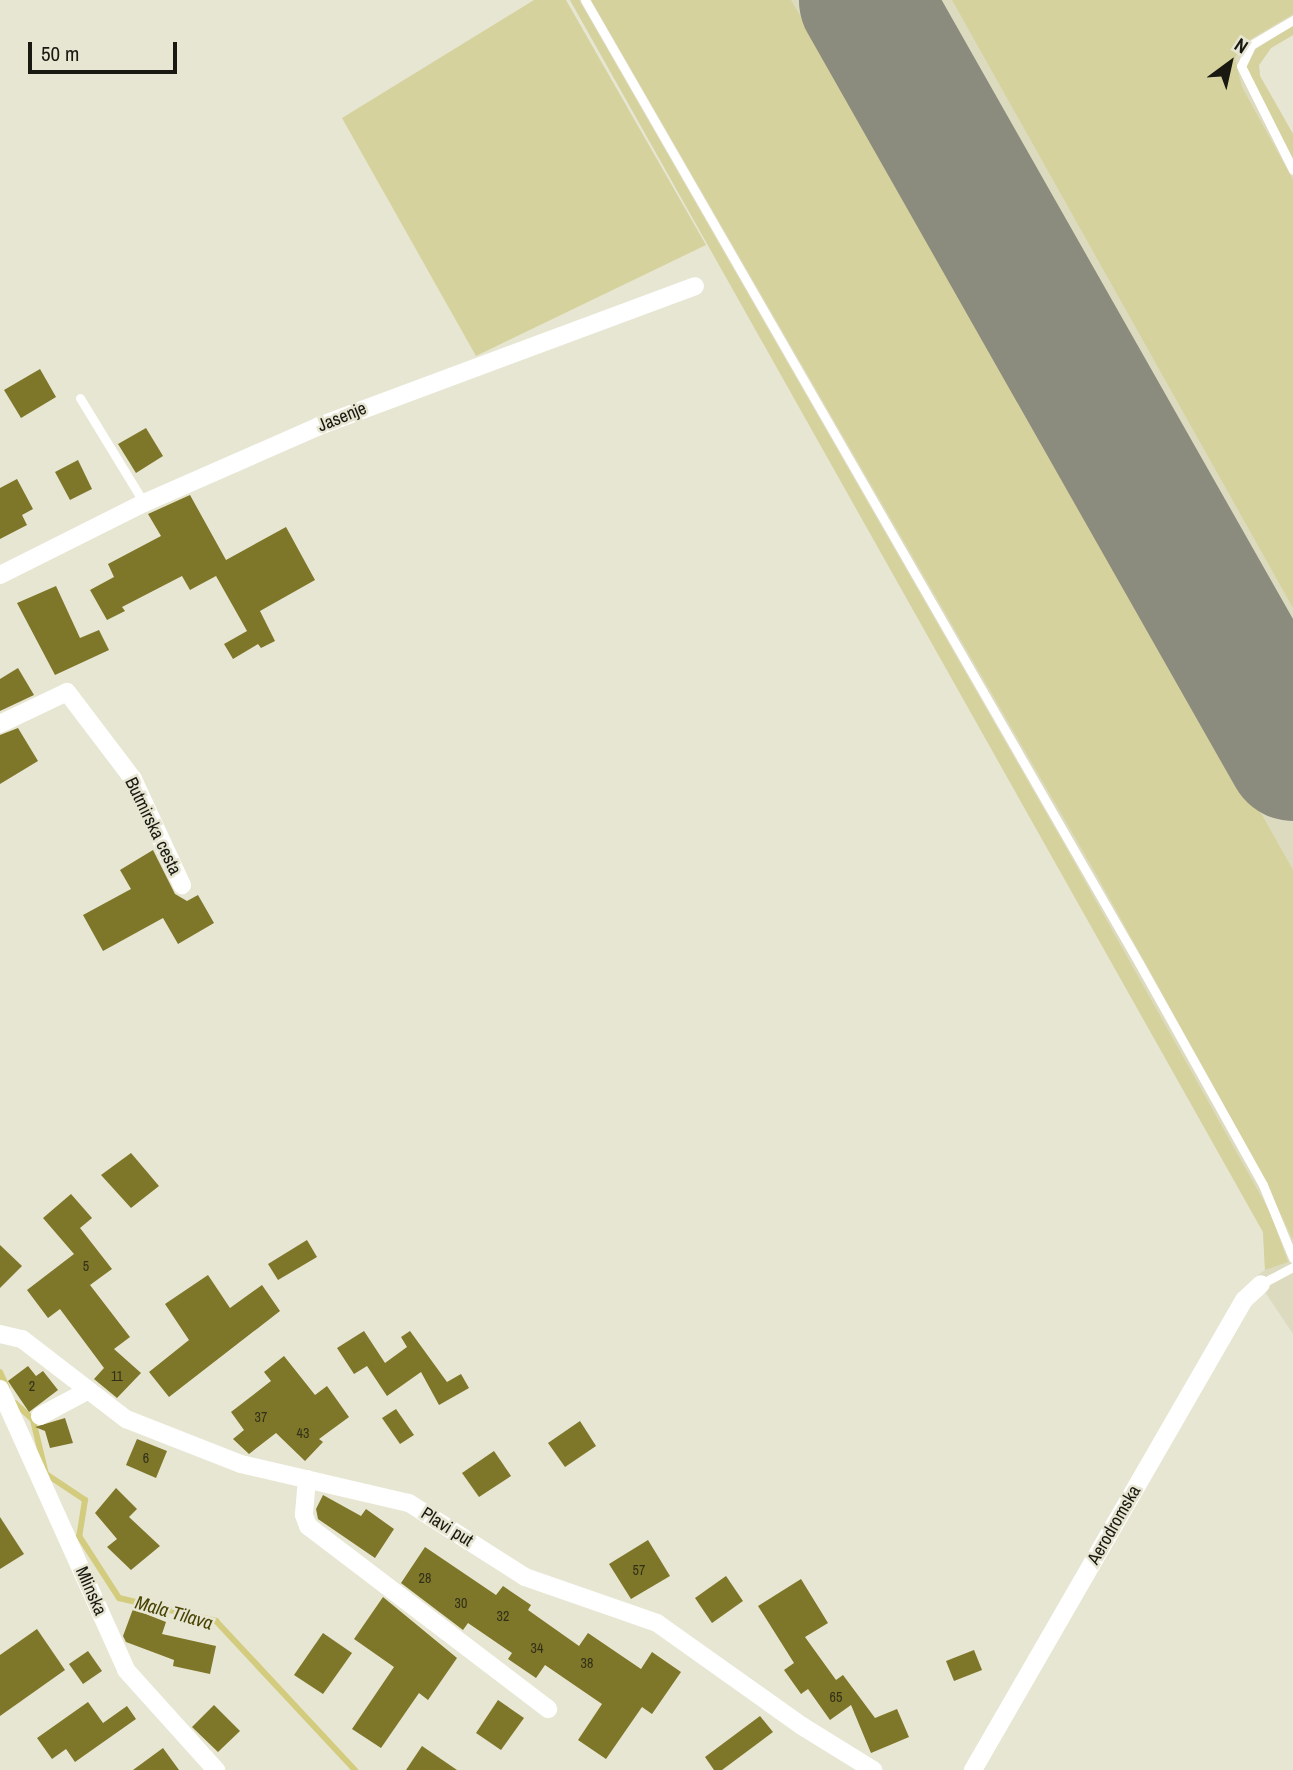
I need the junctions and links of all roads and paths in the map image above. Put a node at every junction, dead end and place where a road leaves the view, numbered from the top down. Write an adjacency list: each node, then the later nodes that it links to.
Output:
1 (585, 0): 10 (lane)
2 (1293, 20): 3 (lane)
3 (1293, 170)
4 (695, 286): 6 (street, Jasenje)
5 (80, 398): 6 (lane)
6 (144, 503): 7 (street, Jasenje)
7 (0, 575)
8 (0, 724): 9 (street, Butmirska cesta)
9 (182, 885)
10 (1293, 1258)
11 (1293, 1267): 12 (lane)
12 (1261, 1284): 21 (street, Aerodromska)
13 (1, 1334): 15 (street, Plavi put)
14 (0, 1389): 19 (street, Mlinska)
15 (87, 1391): 16 (street); 17 (street, Plavi put)
16 (40, 1416)
17 (307, 1479): 18 (street); 20 (street, Plavi put)
18 (548, 1709)
19 (216, 1770)
20 (873, 1770)
21 (973, 1770)

